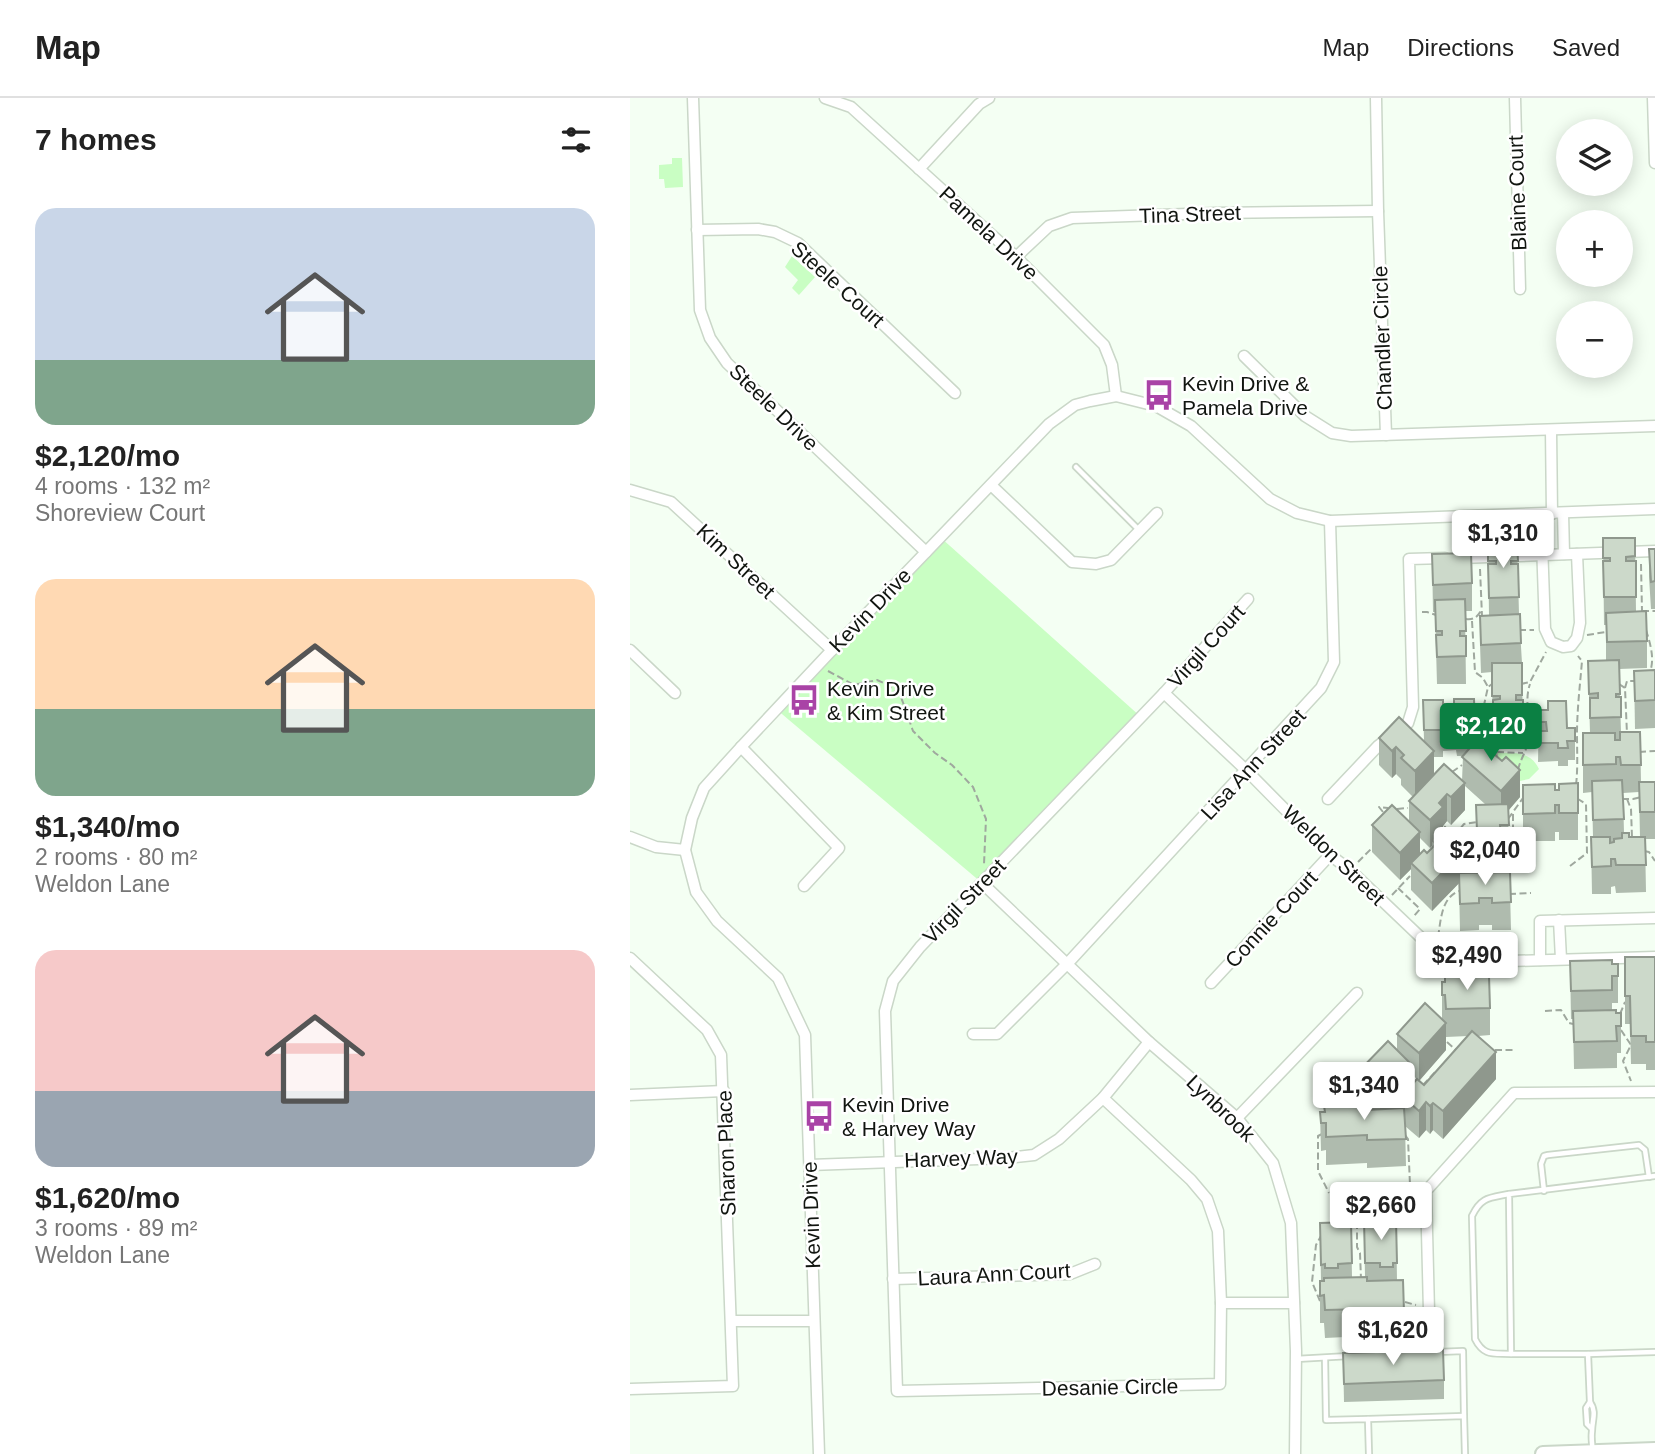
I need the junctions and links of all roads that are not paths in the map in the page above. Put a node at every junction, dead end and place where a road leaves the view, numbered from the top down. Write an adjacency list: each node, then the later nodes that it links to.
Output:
1 (693, 98): 10 (street, Steele Drive)
2 (825, 98): 8 (street, Pamela Drive)
3 (989, 98): 8 (street)
4 (1376, 98): 9 (street, Chandler Circle)
5 (1515, 98): 12 (street, Blaine Court)
6 (1653, 98): 7 (street)
7 (1655, 163)
8 (919, 169): 11 (street, Pamela Drive)
9 (1378, 211): 11 (street, Tina Street); 18 (street, Chandler Circle)
10 (697, 230): 14 (street, Steele Court); 29 (street, Steele Drive)
11 (1016, 257): 15 (street, Pamela Drive)
12 (1520, 289)
13 (1244, 356): 18 (street)
14 (956, 393)
15 (1116, 396): 20 (street, Kevin Drive); 26 (street, Kevin Drive)
16 (1655, 426): 17 (street, Chandler Circle)
17 (1551, 430): 18 (street, Chandler Circle); 25 (street)
18 (1386, 435)
19 (1076, 467): 27 (lane)
20 (991, 485): 27 (street); 29 (street, Kevin Drive)
21 (630, 490): 34 (street, Kim Street)
22 (1655, 509): 24 (street, Kevin Drive)
23 (1157, 513): 27 (street)
24 (1563, 513): 25 (street, Kevin Drive); 31 (street)
25 (1547, 514): 26 (street, Kevin Drive); 31 (street)
26 (1330, 521): 38 (street, Lisa Ann Street)
27 (1140, 531)
28 (1655, 551): 30 (street)
29 (926, 552): 34 (street, Kevin Drive)
30 (1577, 554): 31 (street); 31 (street)
31 (1553, 555): 39 (street)
32 (1248, 599): 36 (street, Virgil Court)
33 (630, 650): 35 (street)
34 (832, 650): 37 (street, Kevin Drive)
35 (675, 693)
36 (1164, 693): 38 (street, Weldon Street); 43 (street, Virgil Street)
37 (741, 747): 41 (street, Kevin Drive); 44 (street)
38 (1247, 771): 42 (street, Weldon Street); 51 (street, Lisa Ann Street)
39 (1328, 799)
40 (630, 836): 41 (street)
41 (684, 850): 62 (street, Kevin Drive)
42 (1330, 855): 50 (street, Weldon Street); 52 (street, Connie Court)
43 (982, 883): 51 (street, Lynbrook); 61 (street, Virgil Street)
44 (804, 886)
45 (1655, 918): 46 (street)
46 (1559, 920): 49 (street); 50 (street)
47 (1655, 957): 49 (street, Weldon Street)
48 (630, 958): 56 (street, Sharon Place)
49 (1561, 959): 50 (street, Weldon Street)
50 (1540, 960)
51 (1068, 963): 54 (street, Lisa Ann Street); 55 (street, Lynbrook)
52 (1211, 983)
53 (1357, 993): 60 (street)
54 (974, 1034)
55 (1149, 1042): 59 (street, Harvey Way); 60 (street, Lynbrook)
56 (723, 1091): 58 (street); 70 (street, Sharon Place)
57 (1655, 1092): 72 (street)
58 (630, 1095)
59 (1103, 1098): 61 (street, Harvey Way); 68 (street, Desanie Circle)
60 (1237, 1118): 69 (street, Lynbrook)
61 (890, 1161): 62 (street, Harvey Way); 67 (street, Desanie Circle)
62 (810, 1166): 71 (street, Kevin Drive)
63 (1652, 1177): 64 (lane); 64 (lane)
64 (1544, 1191): 65 (lane)
65 (1509, 1194): 74 (lane); 74 (lane)
66 (1095, 1264): 67 (street, Laura Ann Court)
67 (893, 1279): 68 (street, Desanie Circle)
68 (1221, 1303): 69 (street)
69 (1294, 1303): 78 (street, Lynbrook)
70 (732, 1321): 71 (street); 79 (street, Sharon Place)
71 (814, 1321): 84 (street, Kevin Drive)
72 (1430, 1352): 80 (lane)
73 (1655, 1352): 75 (lane)
74 (1511, 1354): 75 (lane)
75 (1588, 1354): 83 (lane)
76 (1351, 1356): 77 (lane)
77 (1325, 1358): 78 (lane); 81 (lane)
78 (1296, 1359): 85 (street, Lynbrook)
79 (630, 1389)
80 (1464, 1416): 81 (lane); 87 (lane)
81 (1368, 1419): 86 (lane)
82 (1655, 1450): 83 (street)
83 (1593, 1452): 88 (street)
84 (819, 1454)
85 (1295, 1454)
86 (1369, 1454)
87 (1465, 1454)
88 (1543, 1454)

